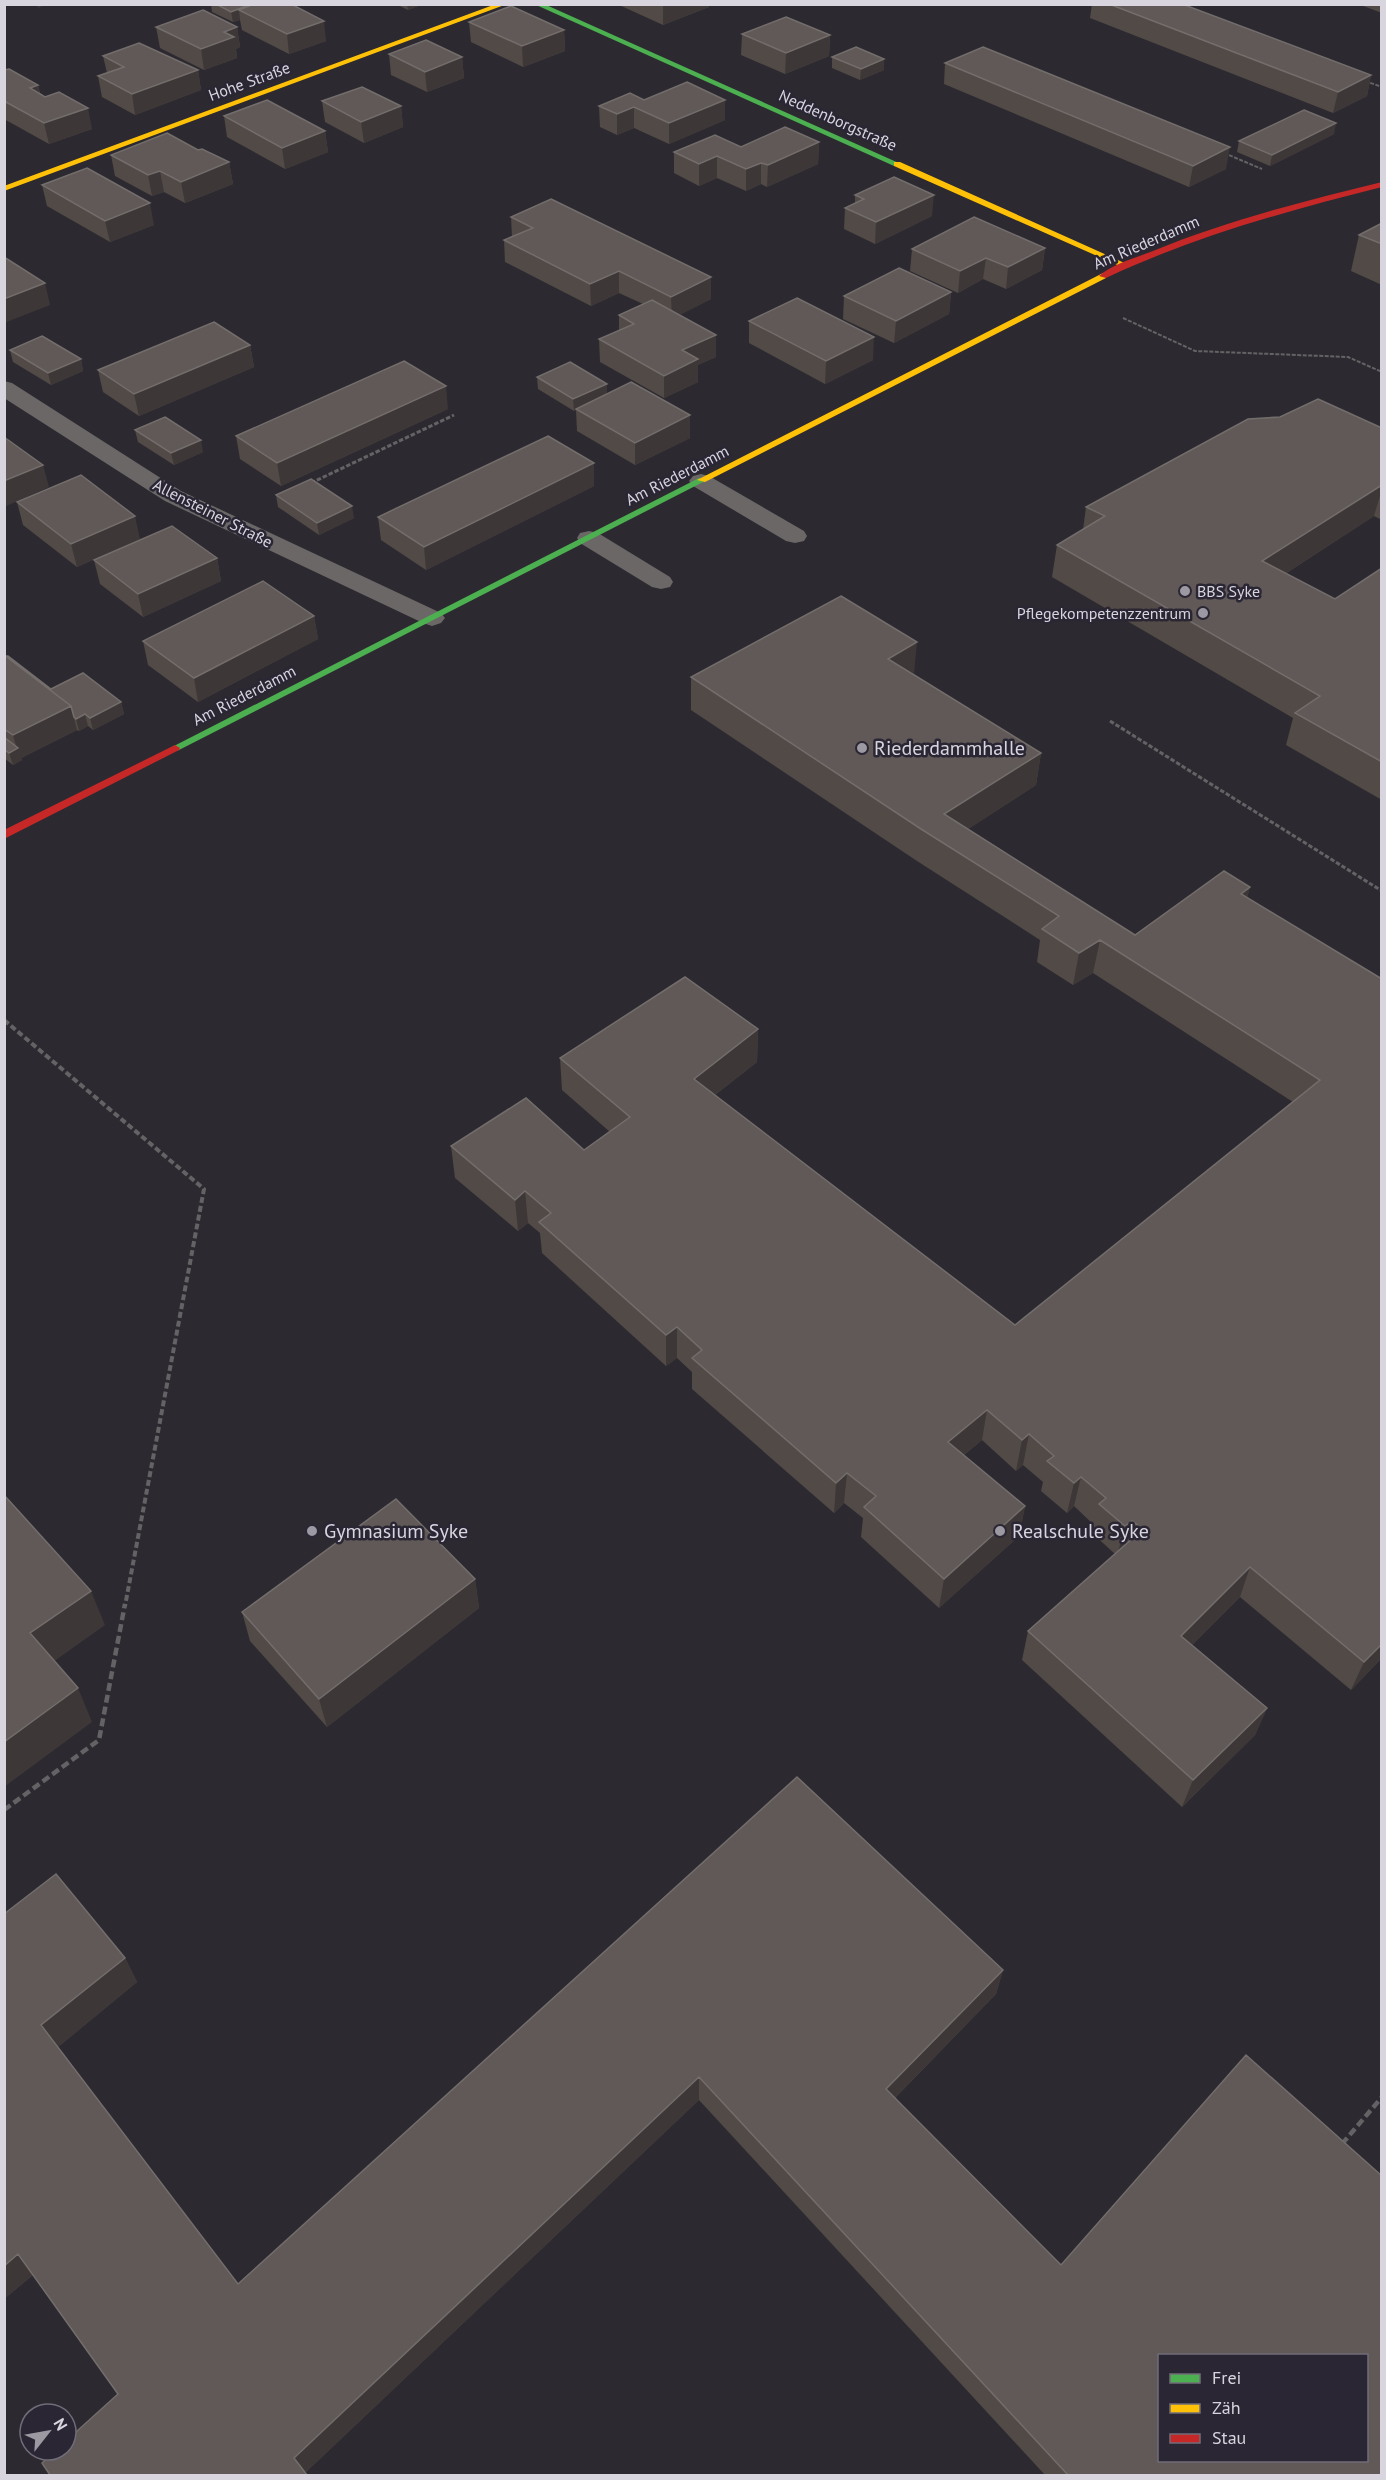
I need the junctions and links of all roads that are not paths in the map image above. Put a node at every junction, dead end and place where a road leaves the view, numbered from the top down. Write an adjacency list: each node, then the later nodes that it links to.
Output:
1 (504, 4): 4 (street, Hohe Straße)
2 (537, 4): 5 (street, Neddenborgstraße)
3 (1382, 184): 5 (street, Am Riederdamm)
4 (4, 189)
5 (1125, 265): 7 (street, Am Riederdamm)
6 (4, 388): 11 (street, Allensteiner Straße)
7 (701, 481): 8 (street); 9 (street, Am Riederdamm)
8 (795, 536)
9 (589, 538): 10 (street); 11 (street, Am Riederdamm)
10 (662, 582)
11 (432, 618): 12 (street, Am Riederdamm)
12 (4, 835)

